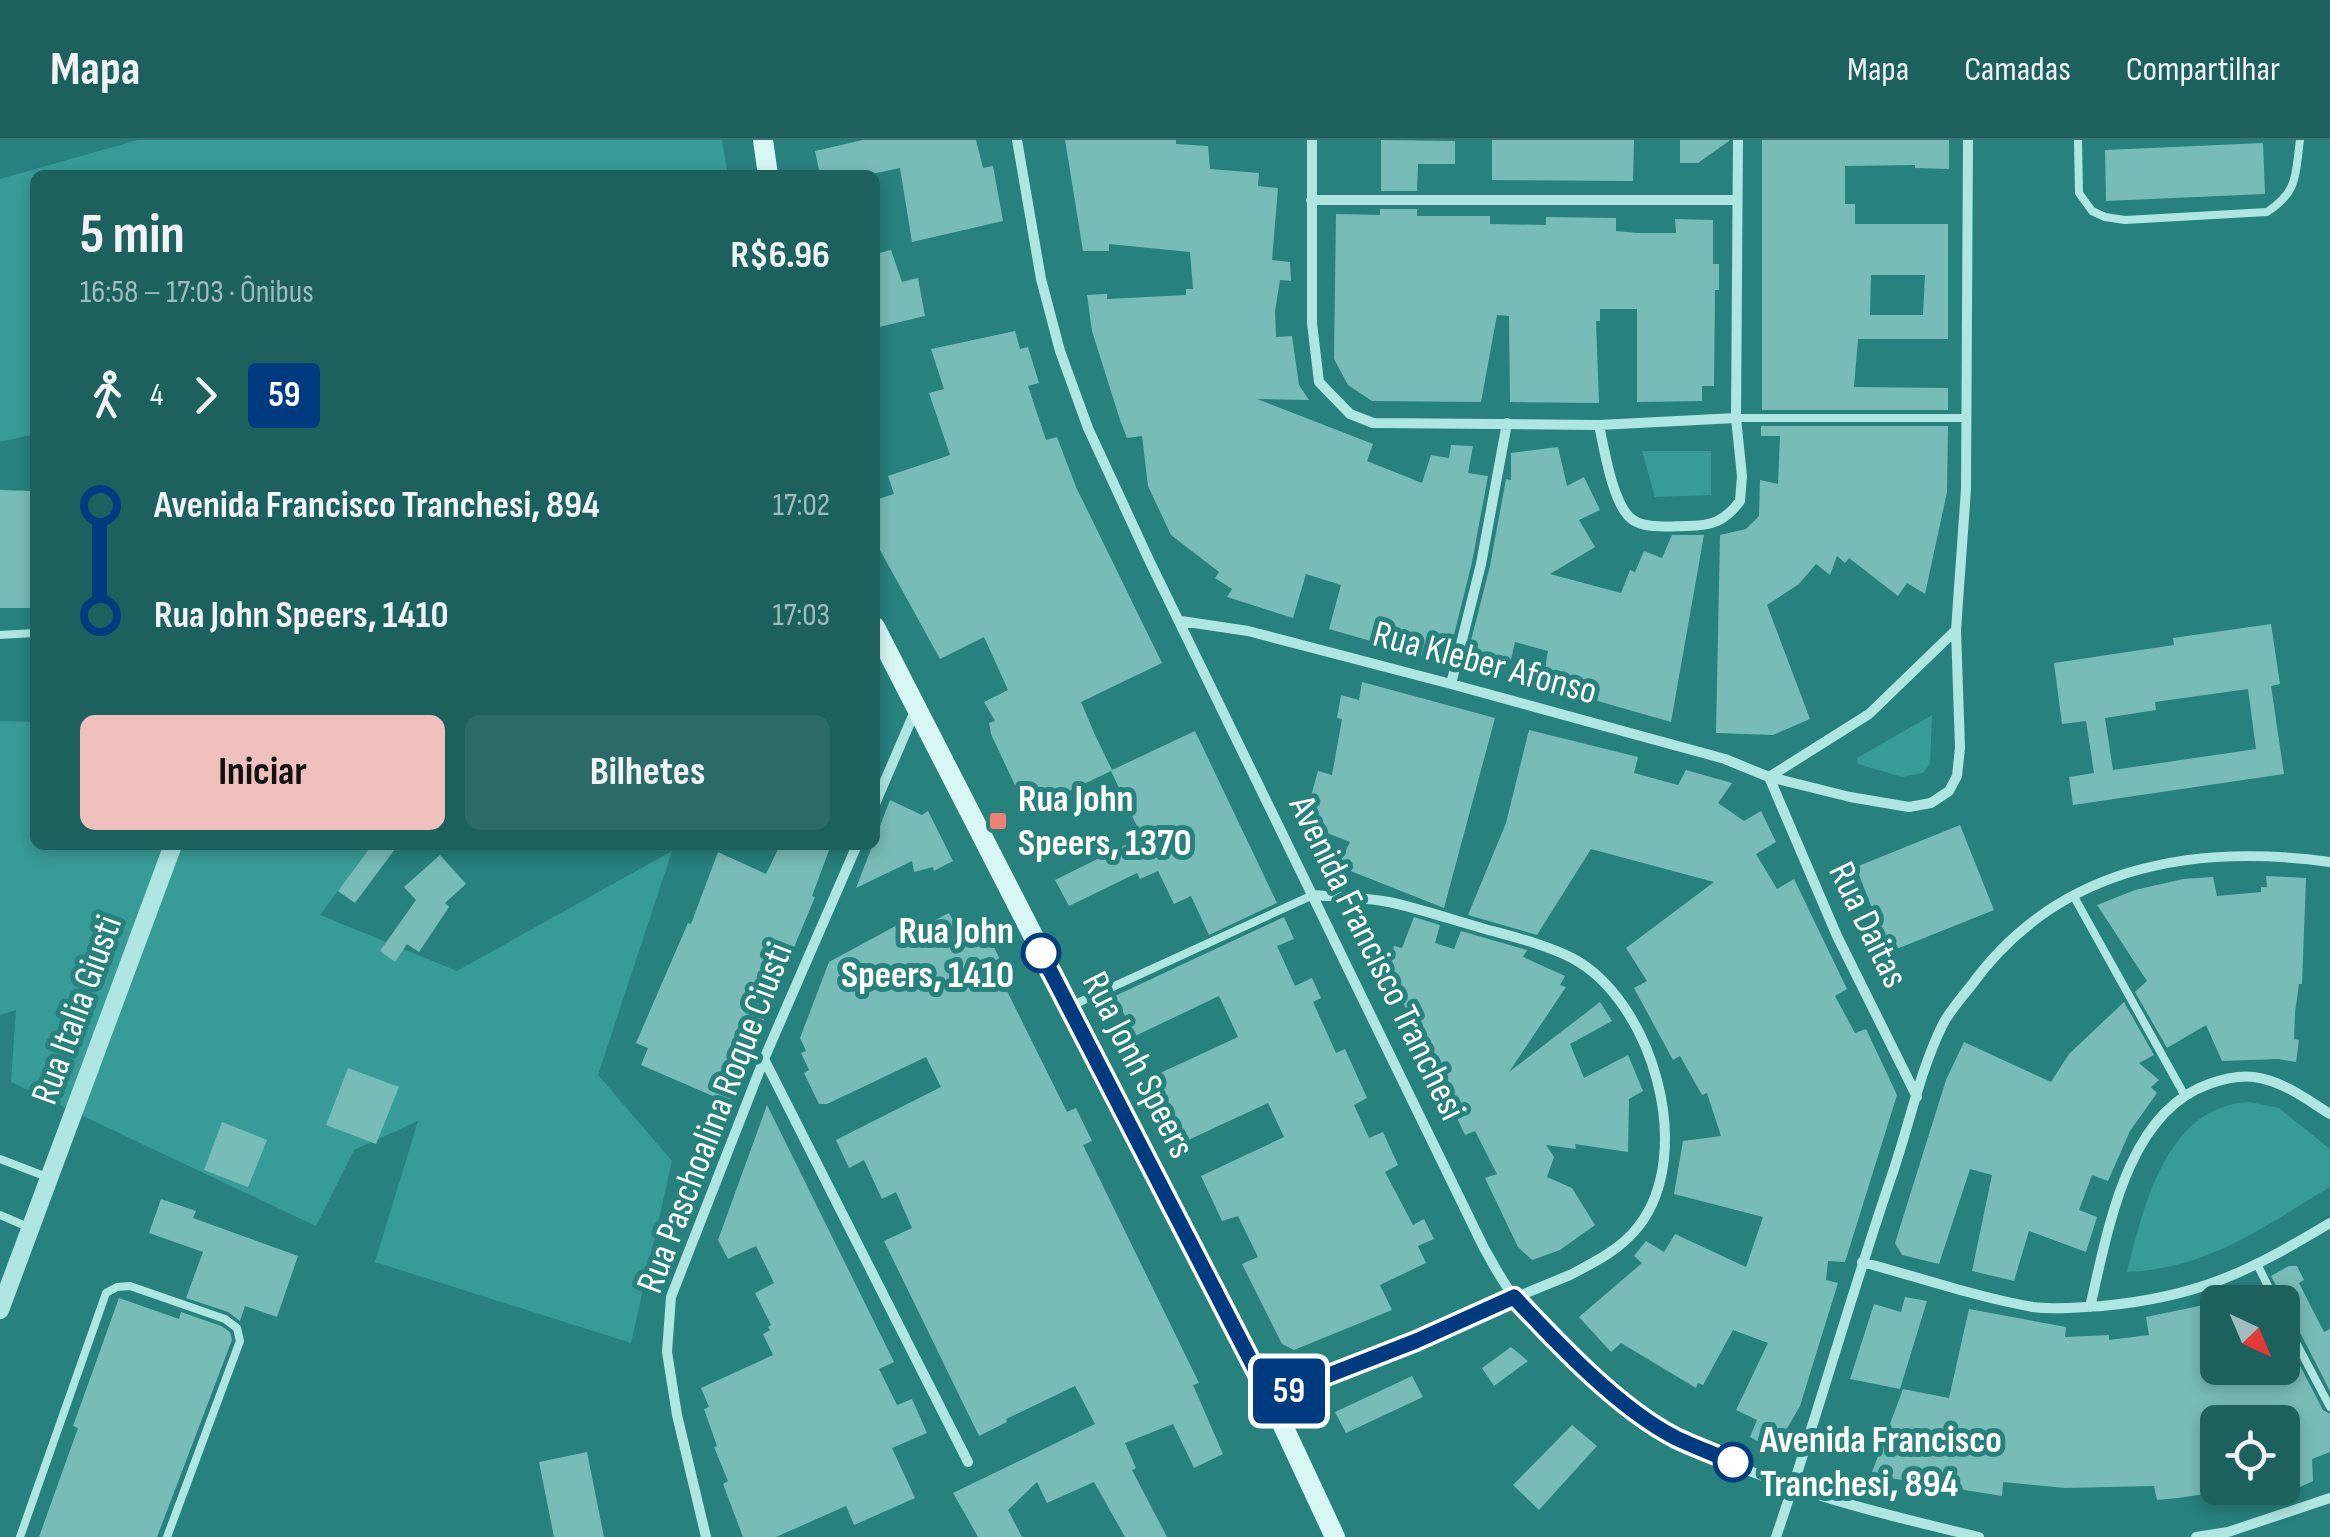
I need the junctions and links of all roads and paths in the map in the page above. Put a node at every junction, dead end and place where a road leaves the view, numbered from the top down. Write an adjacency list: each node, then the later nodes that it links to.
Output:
1 (763, 140): 8 (main road)
2 (1017, 140): 15 (street, Avenida Francisco Tranchesi)
3 (1312, 140): 9 (street)
4 (1738, 140): 10 (street)
5 (1968, 140): 12 (street, Rua Kleber Afonso)
6 (2078, 140): 7 (lane)
7 (2300, 140)
8 (767, 170)
9 (1311, 200): 10 (street); 13 (street)
10 (1737, 200): 11 (street)
11 (1736, 418): 12 (lane); 14 (street); 14 (street)
12 (1967, 418): 16 (street, Rua Kleber Afonso)
13 (1507, 423): 14 (street); 20 (street)
14 (1599, 425)
15 (1181, 621): 20 (street, Rua Kleber Afonso); 27 (street, Avenida Francisco Tranchesi)
16 (1956, 630): 22 (street); 22 (street, Rua Kleber Afonso)
17 (30, 633): 18 (lane)
18 (0, 634)
19 (880, 637): 21 (main road, Rua Jonh Speers)
20 (1451, 684): 22 (street, Rua Kleber Afonso)
21 (916, 710): 23 (street); 29 (main road, Rua Jonh Speers)
22 (1770, 777): 32 (street, Rua Daitas)
23 (880, 793)
24 (171, 850): 35 (street, Rua Italia Giusti)
25 (855, 850): 30 (street, Rua Paschoalina Roque Ciusti)
26 (2330, 862): 28 (street)
27 (1312, 895): 29 (lane); 42 (street, Avenida Francisco Tranchesi); 42 (street)
28 (2073, 895): 31 (lane); 32 (street)
29 (1069, 1007): 46 (main road, Rua Jonh Speers)
30 (764, 1059): 48 (street); 54 (street, Rua Paschoalina Roque Ciusti)
31 (2184, 1096): 33 (street); 43 (street)
32 (1917, 1097): 39 (street)
33 (2330, 1114)
34 (0, 1159): 35 (lane)
35 (49, 1178): 38 (street, Rua Italia Giusti)
36 (0, 1215): 38 (lane)
37 (2330, 1222): 40 (street)
38 (29, 1227): 44 (street, Rua Italia Giusti)
39 (1862, 1262): 43 (street); 49 (street)
40 (2258, 1266): 41 (lane); 43 (street)
41 (2268, 1285)
42 (1514, 1297): 46 (street); 49 (street, Avenida Francisco Tranchesi)
43 (2090, 1306)
44 (0, 1310)
45 (2300, 1350): 47 (lane)
46 (1270, 1398): 55 (main road, Rua Jonh Speers)
47 (2330, 1407)
48 (968, 1462)
49 (1792, 1488): 56 (street); 57 (street, Avenida Francisco Tranchesi)
50 (2330, 1498): 51 (street)
51 (2263, 1520): 58 (street); 59 (street)
52 (20, 1537): 53 (lane)
53 (167, 1537)
54 (706, 1537)
55 (1335, 1537)
56 (1776, 1537)
57 (1979, 1537)
58 (2196, 1537)
59 (2261, 1537)

